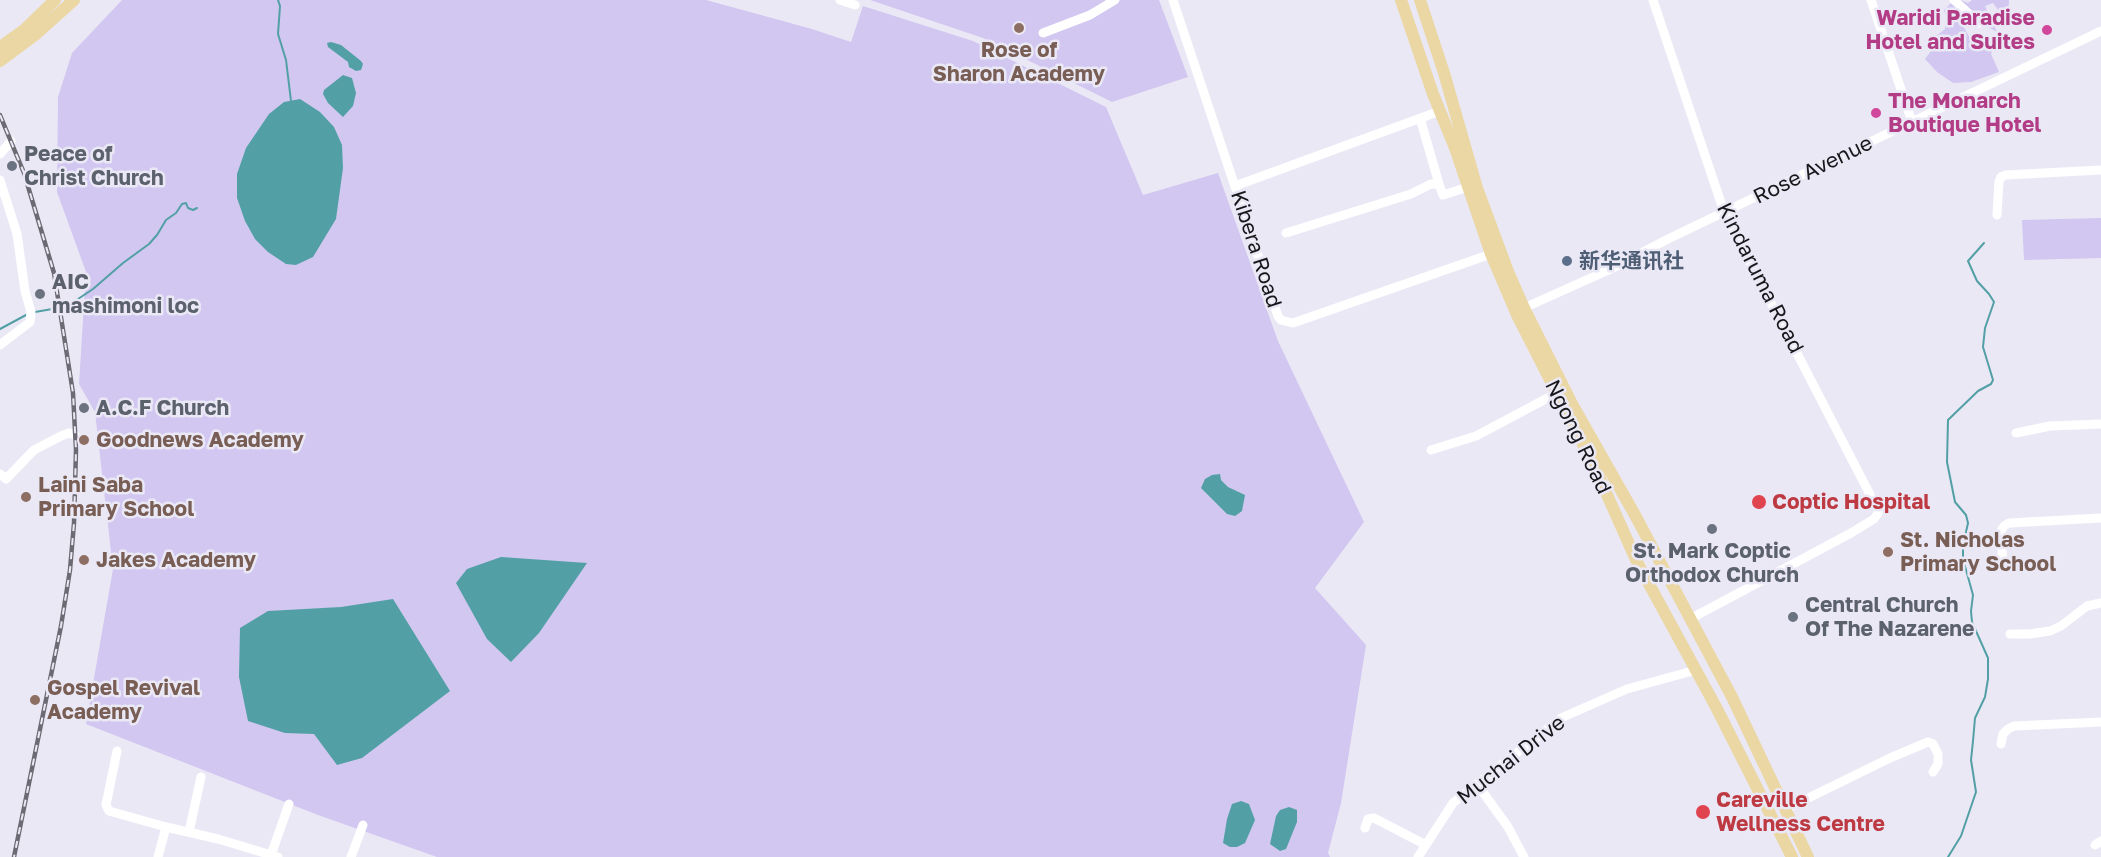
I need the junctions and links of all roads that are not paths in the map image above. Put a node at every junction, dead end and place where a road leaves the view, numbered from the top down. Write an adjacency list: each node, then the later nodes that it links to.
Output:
1 (55, 0): 16 (main road)
2 (74, 0): 17 (main road)
3 (840, 0): 10 (street)
4 (1115, 0): 15 (street)
5 (1173, 0): 26 (street, Kibera Road)
6 (1401, 0): 12 (main road, Ngong Road)
7 (1653, 0): 28 (street, Kindaruma Road)
8 (1954, 0): 13 (street)
9 (1874, 1): 20 (street)
10 (855, 5)
11 (1422, 5): 12 (main road); 32 (main road, Ngong Road)
12 (1406, 14): 18 (main road, Ngong Road)
13 (1979, 23)
14 (2101, 31): 20 (street, Rose Avenue)
15 (1043, 33)
16 (0, 47)
17 (0, 61)
18 (1440, 111): 19 (street); 27 (main road, Ngong Road)
19 (1420, 118): 25 (street); 26 (street)
20 (1912, 122): 28 (street, Rose Avenue)
21 (11, 141): 22 (street)
22 (0, 154)
23 (2101, 170): 29 (street)
24 (0, 180): 33 (street)
25 (1439, 184): 27 (street); 30 (street)
26 (1235, 186): 31 (street, Kibera Road)
27 (1468, 187): 31 (main road, Ngong Road)
28 (1724, 213): 32 (street, Rose Avenue); 45 (street, Kindaruma Road)
29 (1997, 215)
30 (1286, 233)
31 (1491, 254): 34 (main road, Ngong Road)
32 (1524, 308): 41 (main road, Ngong Road)
33 (0, 345)
34 (1557, 393): 38 (street); 43 (main road, Ngong Road)
35 (2101, 424): 36 (street)
36 (2016, 433)
37 (75, 435): 39 (street)
38 (1431, 450)
39 (0, 474)
40 (2101, 518): 42 (street)
41 (1660, 563): 43 (main road); 45 (main road, Ngong Road)
42 (2003, 566)
43 (1646, 577): 47 (main road, Ngong Road)
44 (2101, 603): 46 (street)
45 (1690, 619): 48 (main road, Ngong Road)
46 (2010, 634)
47 (1696, 670): 49 (main road, Ngong Road); 55 (street, Muchai Drive)
48 (1732, 697): 49 (main road); 57 (main road, Ngong Road)
49 (1716, 707): 69 (main road, Ngong Road)
50 (2101, 722): 51 (street)
51 (2001, 744)
52 (117, 751): 59 (street)
53 (1933, 772): 57 (street)
54 (201, 777): 61 (street)
55 (1477, 784): 62 (street, Muchai Drive); 68 (street)
56 (289, 804): 64 (street)
57 (1786, 809): 70 (main road, Ngong Road)
58 (363, 825): 66 (street)
59 (166, 827): 61 (street); 65 (street)
60 (1365, 828): 62 (street)
61 (189, 832): 63 (street)
62 (1426, 845): 67 (street, Muchai Drive)
63 (245, 852): 64 (street)
64 (275, 856)
65 (158, 857)
66 (351, 857)
67 (1418, 857)
68 (1524, 857)
69 (1792, 857)
70 (1808, 857)

